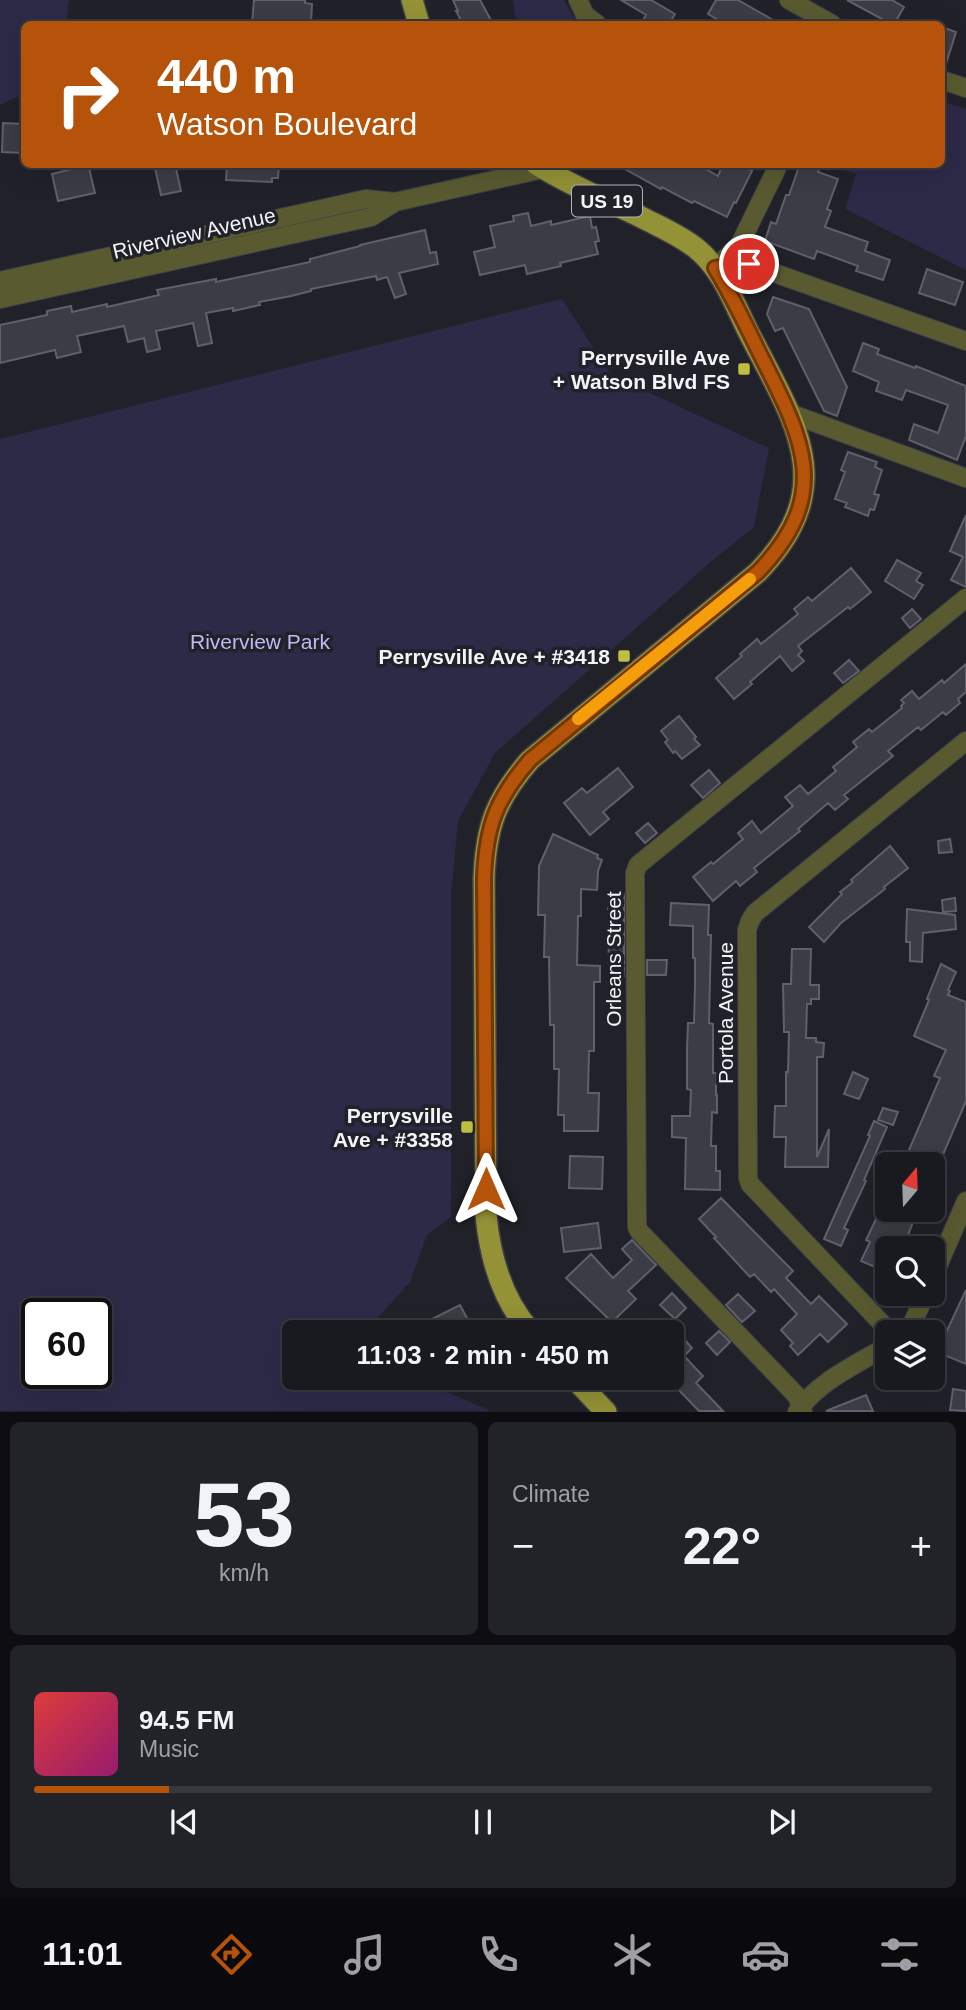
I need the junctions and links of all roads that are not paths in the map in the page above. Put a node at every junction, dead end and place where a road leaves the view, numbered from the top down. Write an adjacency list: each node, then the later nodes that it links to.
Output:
1 (412, 0): 4 (main road)
2 (578, 0): 5 (street)
3 (789, 0): 6 (street)
4 (418, 21)
5 (593, 21)
6 (827, 21)
7 (945, 81): 8 (street)
8 (966, 88)
9 (536, 168): 12 (street, Riverview Avenue)
10 (542, 168): 13 (main road, US 19)
11 (777, 168): 13 (street)
12 (395, 202): 14 (street, Riverview Avenue); 15 (street, Riverview Avenue)
13 (715, 268): 16 (street); 17 (main road, US 19)
14 (0, 281)
15 (0, 299)
16 (966, 341)
17 (789, 413): 18 (street); 23 (main road, US 19)
18 (966, 478)
19 (966, 598): 27 (street, Orleans Street)
20 (966, 741): 24 (street, Portola Avenue)
21 (966, 1201): 22 (street)
22 (945, 1249)
23 (522, 1320)
24 (879, 1320)
25 (875, 1353): 27 (street)
26 (585, 1390): 28 (main road)
27 (800, 1409)
28 (606, 1412)

